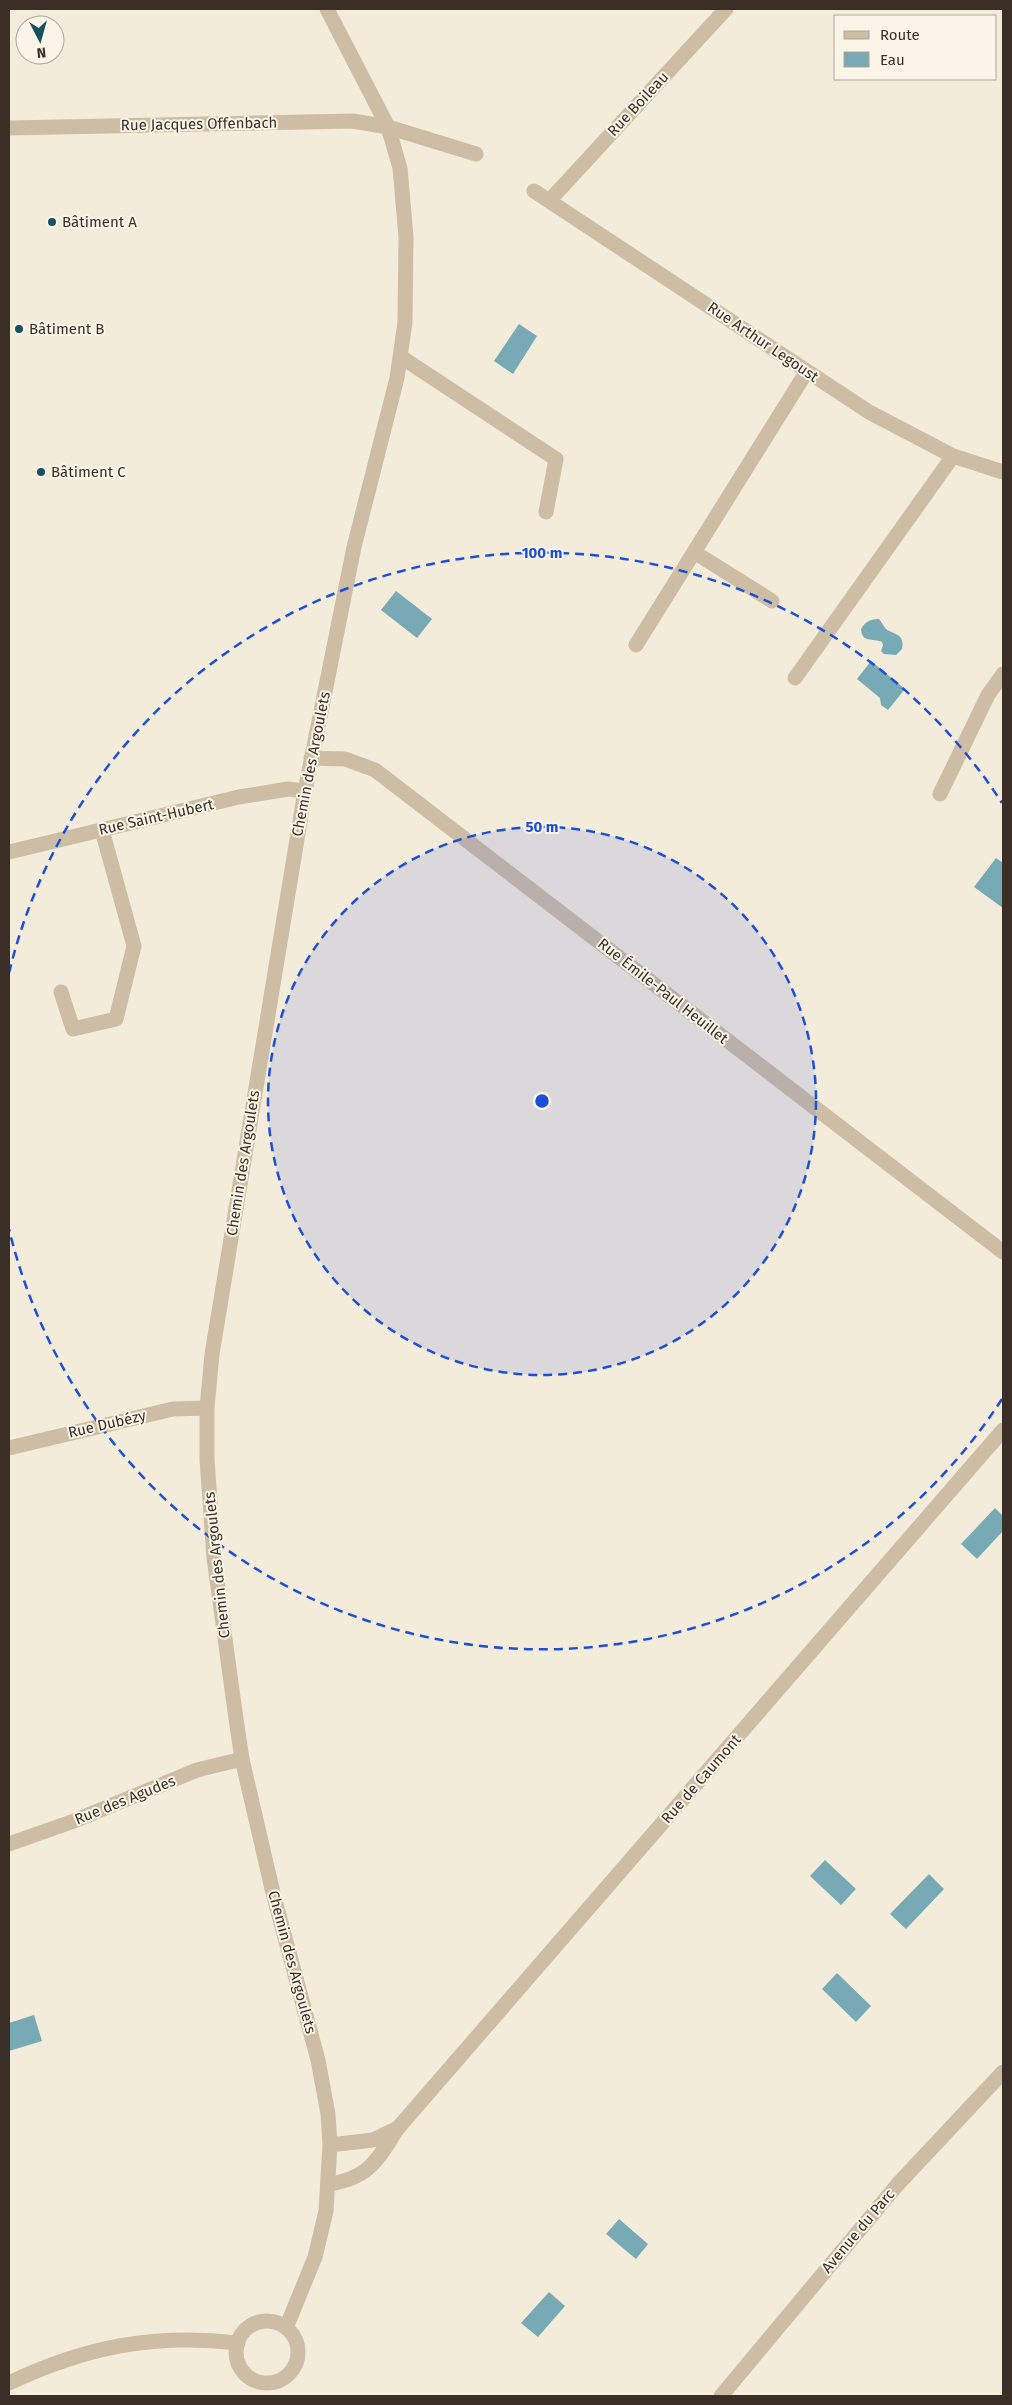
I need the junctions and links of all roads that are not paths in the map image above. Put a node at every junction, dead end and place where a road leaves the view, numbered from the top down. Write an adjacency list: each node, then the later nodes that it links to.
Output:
1 (327, 9): 3 (street, Chemin des Argoulets)
2 (726, 9): 7 (street, Rue Boileau)
3 (388, 127): 4 (street, Rue Jacques Offenbach); 5 (street); 8 (street, Chemin des Argoulets)
4 (9, 128)
5 (476, 154)
6 (534, 191): 7 (street, Rue Arthur Legoust)
7 (550, 200): 9 (street, Rue Arthur Legoust)
8 (401, 357): 12 (street); 18 (street, Chemin des Argoulets)
9 (807, 371): 10 (street, Rue Arthur Legoust); 13 (street)
10 (953, 456): 11 (street, Rue Arthur Legoust); 17 (street)
11 (1003, 472)
12 (546, 512)
13 (694, 552): 14 (street); 15 (street)
14 (772, 601)
15 (636, 645)
16 (1003, 674): 20 (street)
17 (795, 678)
18 (311, 758): 19 (street, Chemin des Argoulets); 24 (street, Rue Émile-Paul Heuillet)
19 (305, 791): 21 (street, Rue Saint-Hubert); 25 (street, Chemin des Argoulets)
20 (940, 794)
21 (102, 830): 22 (street, Rue Saint-Hubert); 23 (street)
22 (9, 852)
23 (61, 992)
24 (1003, 1252)
25 (207, 1408): 27 (street, Rue Dubézy); 28 (street, Chemin des Argoulets)
26 (1003, 1430): 31 (street, Rue de Caumont)
27 (9, 1448)
28 (242, 1759): 29 (street, Rue des Agudes); 32 (street, Chemin des Argoulets)
29 (9, 1844)
30 (1003, 2072): 38 (street, Avenue du Parc)
31 (398, 2128): 32 (street, Rue de Caumont); 33 (street, Rue de Caumont)
32 (330, 2145): 33 (street, Chemin des Argoulets)
33 (329, 2184): 34 (street, Chemin des Argoulets)
34 (286, 2328): 35 (street); 37 (street)
35 (238, 2343): 36 (street); 37 (street)
36 (9, 2383)
37 (271, 2390)
38 (721, 2396)

